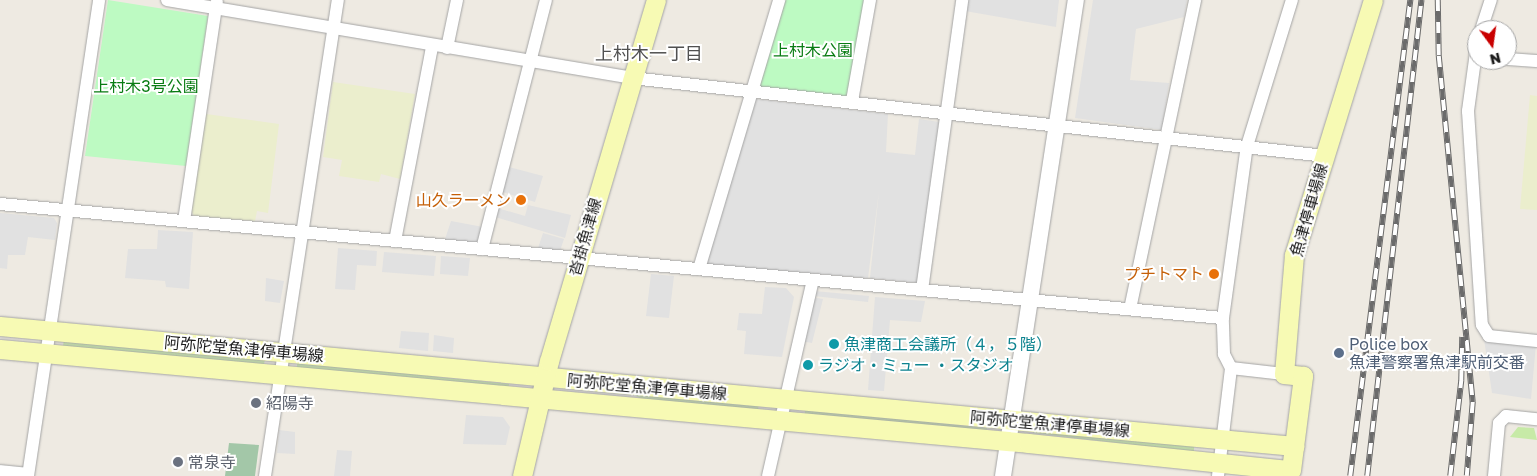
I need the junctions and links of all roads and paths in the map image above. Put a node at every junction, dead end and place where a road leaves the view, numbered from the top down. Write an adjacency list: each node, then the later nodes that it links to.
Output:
1 (99, 0): 33 (street)
2 (166, 0): 15 (street)
3 (338, 0): 17 (street)
4 (457, 0): 19 (street)
5 (546, 0): 22 (street)
6 (656, 0): 24 (main road, 沓掛魚津線)
7 (780, 0): 25 (street)
8 (870, 0): 26 (street)
9 (962, 0): 27 (street)
10 (1076, 0): 28 (street)
11 (1195, 0): 29 (street)
12 (1292, 0): 30 (street)
13 (1373, 0): 31 (main road, 魚津停車場線)
14 (1491, 0): 16 (street)
15 (217, 4): 17 (street); 34 (street)
16 (1484, 20)
17 (334, 29): 18 (street); 35 (street)
18 (432, 47): 19 (street); 36 (street)
19 (447, 48): 22 (street)
20 (1517, 60): 21 (street)
21 (1537, 61)
22 (531, 62): 24 (street); 37 (street)
23 (1474, 70): 47 (street)
24 (632, 78): 25 (street); 38 (main road, 沓掛魚津線)
25 (752, 93): 26 (street); 39 (street)
26 (852, 101): 27 (street)
27 (948, 113): 28 (street); 41 (street)
28 (1057, 125): 29 (street); 42 (street)
29 (1168, 138): 30 (street); 43 (street)
30 (1247, 146): 31 (street); 44 (street)
31 (1325, 156): 52 (main road, 魚津停車場線)
32 (0, 204): 33 (street)
33 (68, 211): 34 (street); 46 (street)
34 (184, 221): 35 (street)
35 (302, 232): 36 (street); 50 (street)
36 (395, 241): 37 (street)
37 (482, 249): 38 (street)
38 (578, 258): 39 (street); 54 (main road, 沓掛魚津線)
39 (698, 269): 40 (street)
40 (813, 280): 41 (street); 56 (street)
41 (922, 290): 42 (street)
42 (1031, 300): 43 (street); 58 (street)
43 (1130, 309): 44 (street)
44 (1223, 318): 51 (street)
45 (0, 326): 46 (main road, 阿弥陀堂魚津停車場線)
46 (50, 331): 49 (street); 50 (main road, 阿弥陀堂魚津停車場線)
47 (1537, 341)
48 (0, 349): 49 (main road, 阿弥陀堂魚津停車場線)
49 (46, 353): 53 (main road, 阿弥陀堂魚津停車場線); 66 (street)
50 (284, 353): 53 (street); 54 (main road, 阿弥陀堂魚津停車場線)
51 (1231, 368): 52 (street); 60 (street)
52 (1284, 374): 62 (main road)
53 (280, 375): 55 (main road, 阿弥陀堂魚津停車場線); 67 (street)
54 (545, 378): 55 (main road, 沓掛魚津線); 56 (main road, 阿弥陀堂魚津停車場線)
55 (540, 399): 59 (main road, 阿弥陀堂魚津停車場線); 68 (main road, 沓掛魚津線)
56 (784, 399): 58 (main road, 阿弥陀堂魚津停車場線); 59 (street)
57 (1537, 419): 71 (street)
58 (1012, 420): 60 (main road, 阿弥陀堂魚津停車場線); 61 (street)
59 (780, 421): 61 (main road, 阿弥陀堂魚津停車場線); 69 (street)
60 (1222, 440): 62 (main road, 阿弥陀堂魚津停車場線); 63 (street)
61 (1008, 442): 63 (main road, 阿弥陀堂魚津停車場線); 70 (street)
62 (1294, 446): 65 (main road)
63 (1219, 470): 65 (main road, 阿弥陀堂魚津停車場線)
64 (0, 471): 66 (street)
65 (1291, 473)
66 (28, 475)
67 (264, 476)
68 (522, 476)
69 (768, 476)
70 (1003, 476)
71 (1494, 476)

